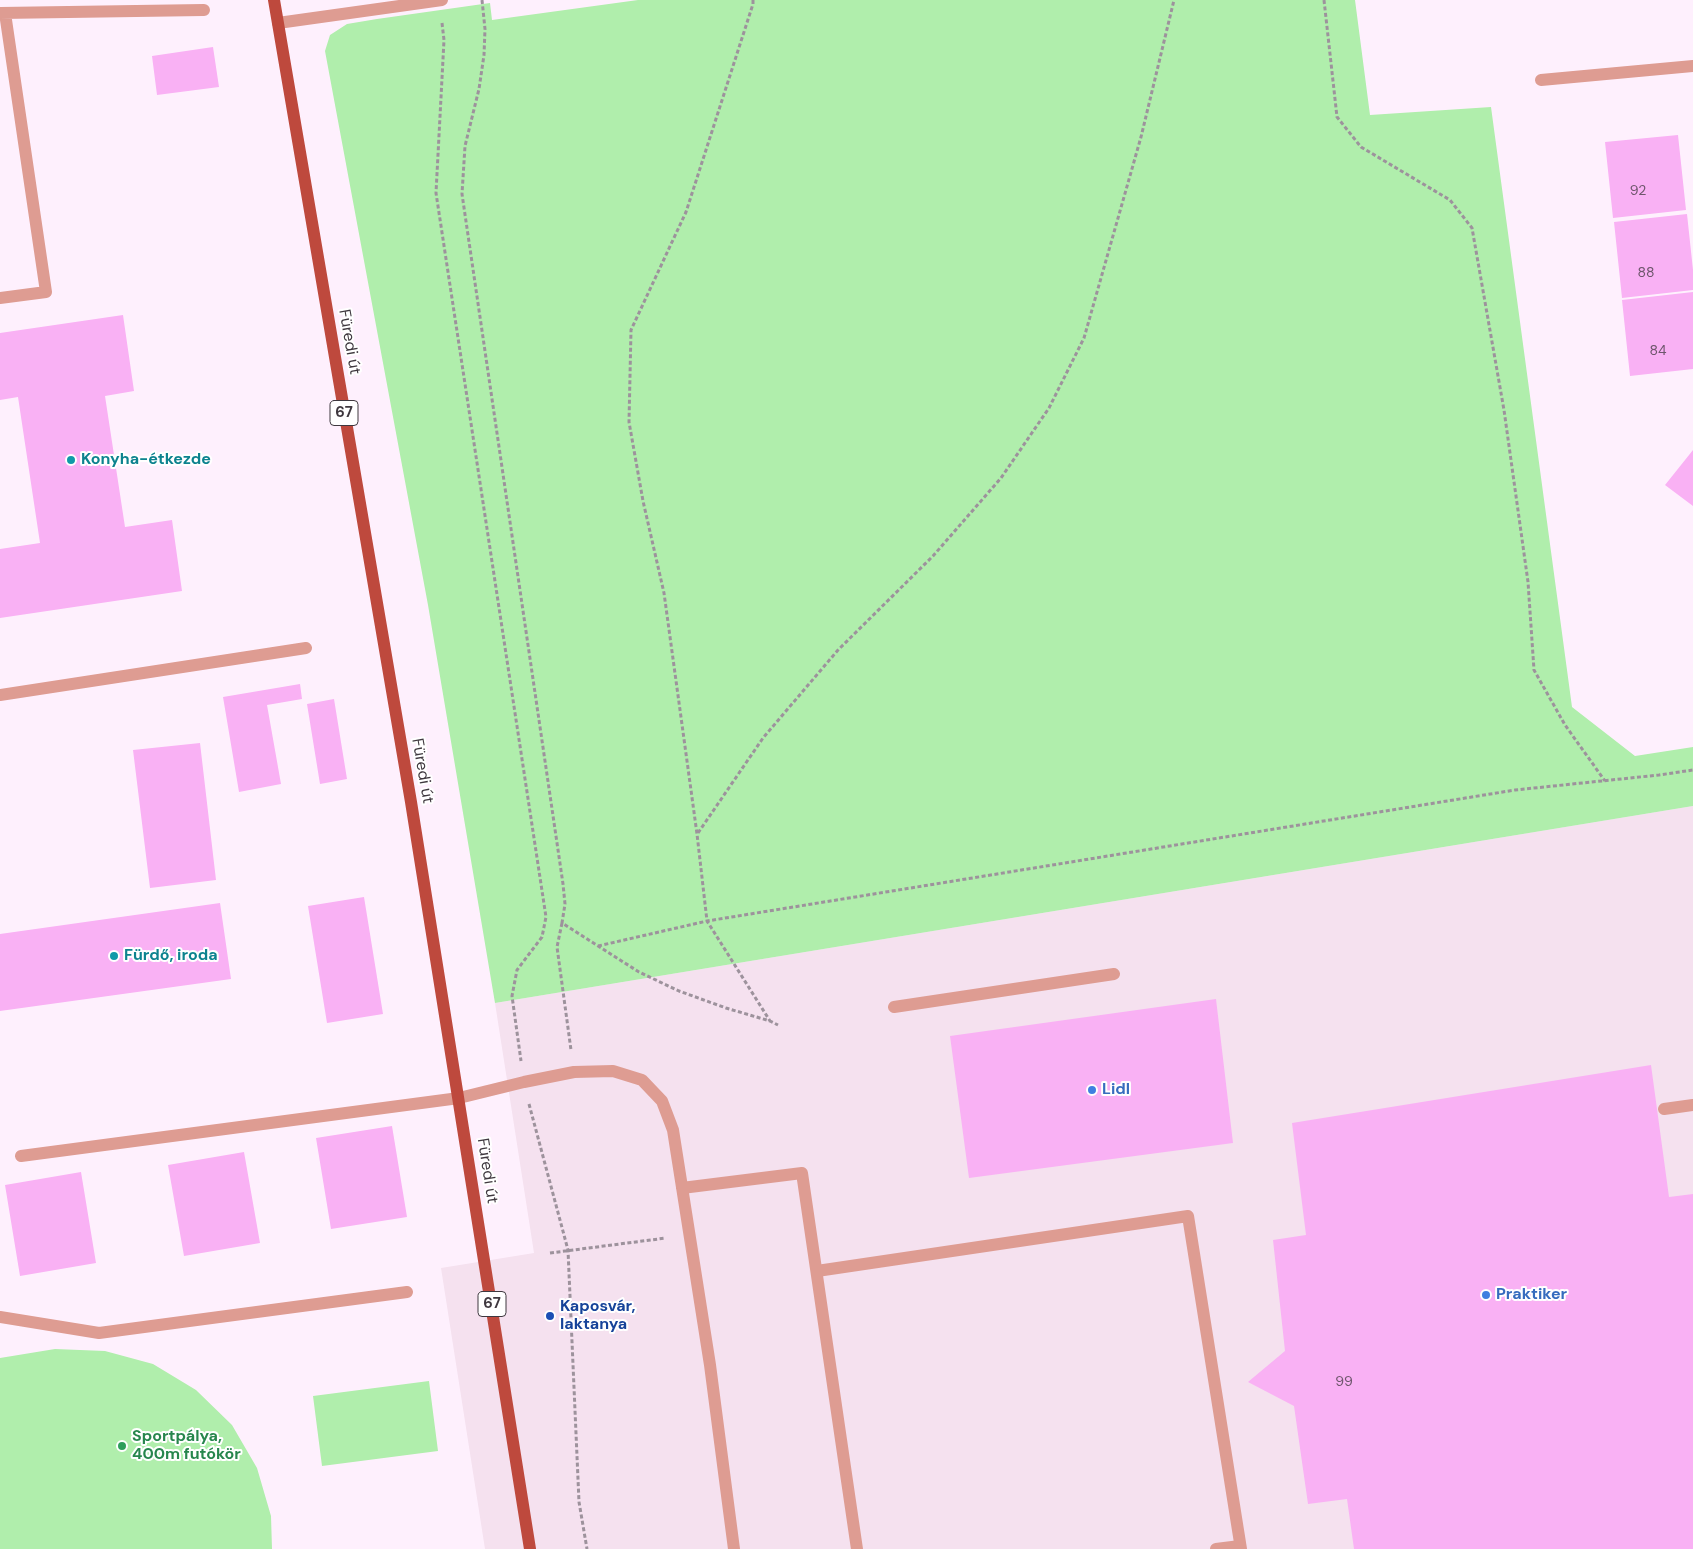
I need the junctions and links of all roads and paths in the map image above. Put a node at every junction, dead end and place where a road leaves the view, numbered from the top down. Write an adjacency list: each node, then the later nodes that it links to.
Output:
1 (274, 0): 9 (main road, Füredi út / 67)
2 (439, 0): 9 (street); 26 (path)
3 (482, 0): 19 (path)
4 (753, 0): 17 (path)
5 (1174, 0): 17 (path)
6 (1324, 0): 16 (path)
7 (204, 10): 8 (street)
8 (3, 13): 12 (street)
9 (278, 23): 27 (main road, Füredi út / 67)
10 (1693, 66): 11 (street)
11 (1541, 80)
12 (0, 298)
13 (306, 648): 14 (street)
14 (0, 695)
15 (1693, 770): 16 (path)
16 (1605, 781): 18 (path)
17 (697, 834): 18 (path)
18 (707, 921): 20 (path); 23 (path)
19 (562, 922): 20 (path); 25 (path)
20 (597, 946): 23 (path)
21 (1114, 974): 22 (street)
22 (894, 1007)
23 (770, 1021): 24 (path)
24 (778, 1026)
25 (574, 1072): 26 (street); 31 (street)
26 (524, 1082): 27 (street); 33 (path)
27 (459, 1098): 30 (street); 39 (main road, Füredi út / 67)
28 (1693, 1105): 29 (street)
29 (1664, 1109)
30 (21, 1156)
31 (682, 1188): 32 (street); 35 (street)
32 (689, 1235): 33 (path); 41 (street)
33 (568, 1250): 34 (path); 40 (path)
34 (550, 1253)
35 (817, 1271): 38 (street); 42 (street)
36 (408, 1292): 37 (street)
37 (0, 1317)
38 (1240, 1547): 43 (street)
39 (530, 1549)
40 (587, 1549)
41 (734, 1549)
42 (857, 1549)
43 (1216, 1549)

